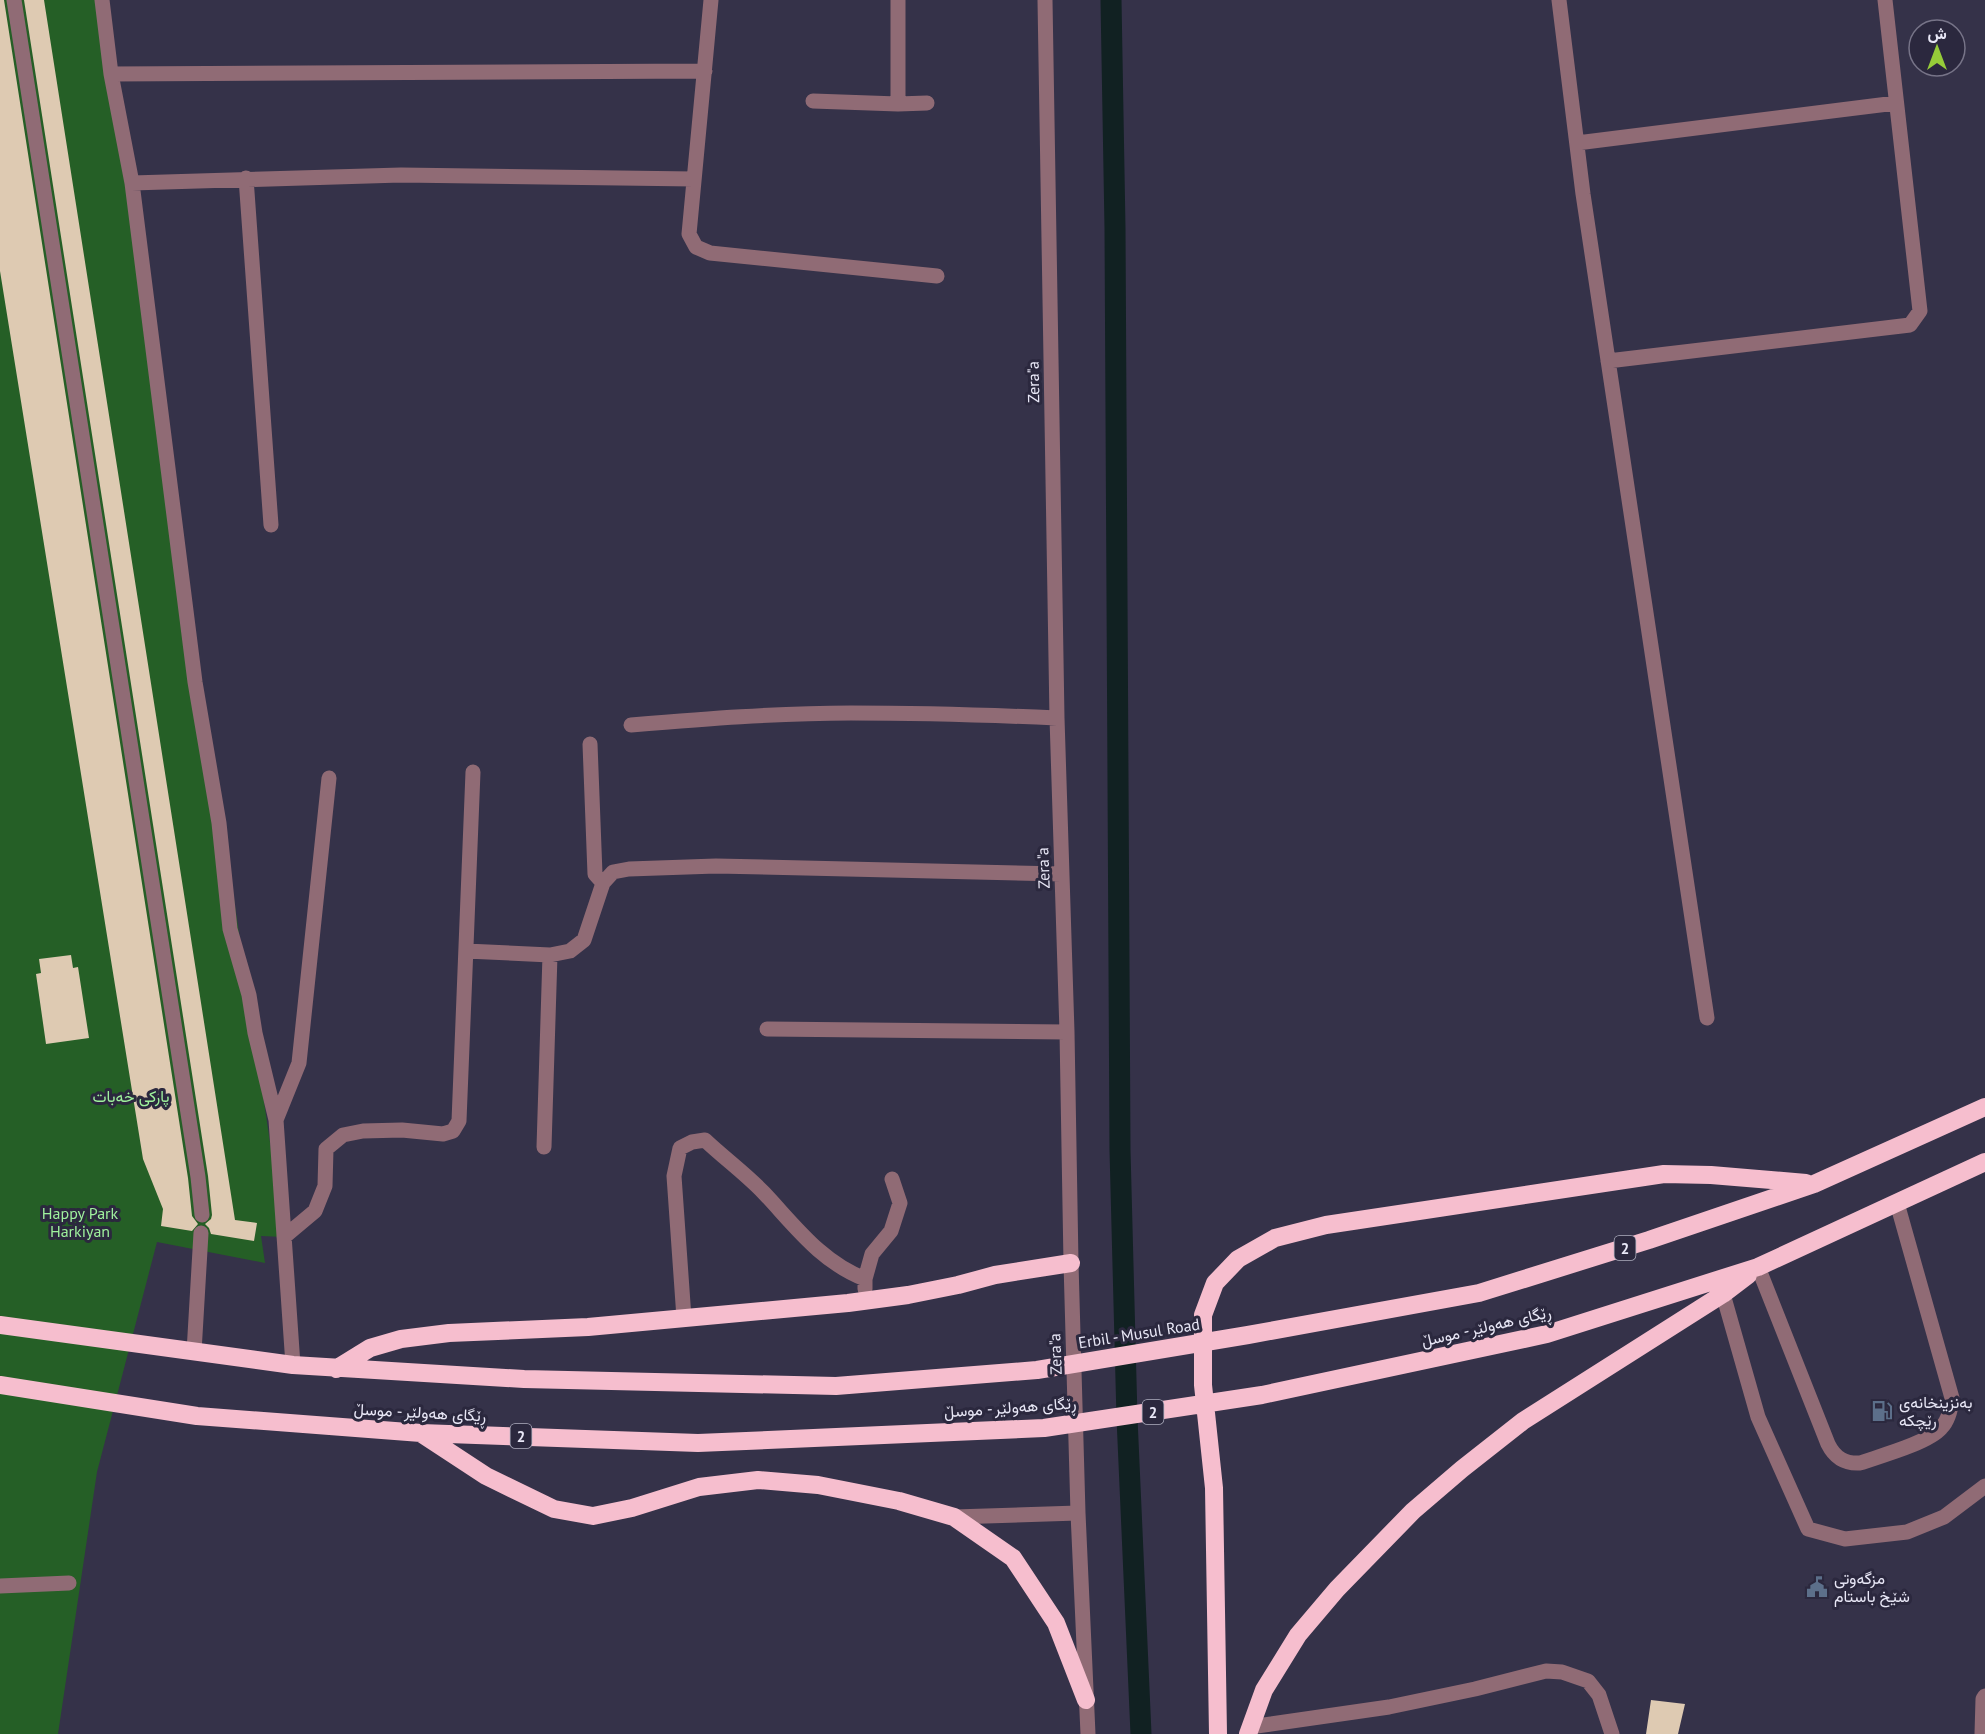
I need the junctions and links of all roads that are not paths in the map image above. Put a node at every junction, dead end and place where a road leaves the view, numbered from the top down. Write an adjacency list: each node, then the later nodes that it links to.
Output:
1 (14, 0): 40 (street)
2 (102, 0): 9 (street)
3 (711, 0): 8 (street)
4 (898, 0): 13 (street)
5 (1045, 0): 21 (street, Zera"a)
6 (1559, 0): 14 (street)
7 (1885, 0): 12 (street)
8 (705, 71): 9 (street); 16 (street)
9 (111, 74): 17 (street)
10 (813, 100): 13 (street)
11 (927, 103): 13 (street)
12 (1896, 103): 14 (street); 19 (street)
13 (898, 104)
14 (1577, 143): 19 (street)
15 (246, 178): 16 (street); 17 (street); 20 (street)
16 (694, 179): 18 (street)
17 (132, 183): 34 (street)
18 (937, 276)
19 (1608, 361): 30 (street)
20 (271, 525)
21 (1057, 717): 22 (street); 26 (street, Zera"a)
22 (631, 725)
23 (590, 744): 27 (street)
24 (473, 772): 28 (street)
25 (329, 778): 34 (street)
26 (1061, 874): 27 (street); 32 (street, Zera"a)
27 (603, 883): 29 (street)
28 (466, 951): 29 (street); 42 (street)
29 (550, 955): 35 (street)
30 (1707, 1018)
31 (767, 1029): 32 (street)
32 (1066, 1032): 43 (street, Zera"a)
33 (1985, 1107): 38 (highway, ڕێگای هەولێر - موسڵ / 2)
34 (276, 1120): 42 (street)
35 (544, 1147)
36 (1985, 1162): 39 (highway, ڕێگای هەولێر - موسڵ / 2)
37 (892, 1179): 45 (street)
38 (1814, 1184): 50 (highway, ڕێگای هەولێر - موسڵ / 2); 65 (highway)
39 (1897, 1203): 44 (highway, ڕێگای هەولێر - موسڵ / 2); 44 (street)
40 (202, 1215)
41 (201, 1233): 51 (street)
42 (284, 1237): 52 (street)
43 (1071, 1263): 47 (highway); 57 (street, Zera"a)
44 (1758, 1267): 46 (highway); 55 (highway, ڕێگای هەولێر - موسڵ / 2)
45 (865, 1279): 47 (street); 48 (street)
46 (1723, 1294): 56 (street); 63 (highway)
47 (864, 1301): 48 (highway)
48 (684, 1318): 53 (highway)
49 (0, 1326): 51 (highway, 2)
50 (1248, 1335): 53 (highway, Erbil - Musul Road / 2)
51 (194, 1352): 52 (highway, 2)
52 (293, 1365): 53 (highway, 2)
53 (336, 1369)
54 (0, 1385): 55 (highway, ڕێگای هەولێر - موسڵ / 2)
55 (421, 1432): 58 (highway)
56 (1985, 1486)
57 (1078, 1513): 58 (street); 62 (street, Zera"a)
58 (954, 1517): 62 (highway)
59 (69, 1583): 60 (street)
60 (0, 1586)
61 (1985, 1696): 67 (street)
62 (1086, 1700): 64 (street, Zera"a)
63 (1249, 1731): 66 (street)
64 (1088, 1734)
65 (1218, 1734)
66 (1612, 1734)
67 (1982, 1734)

